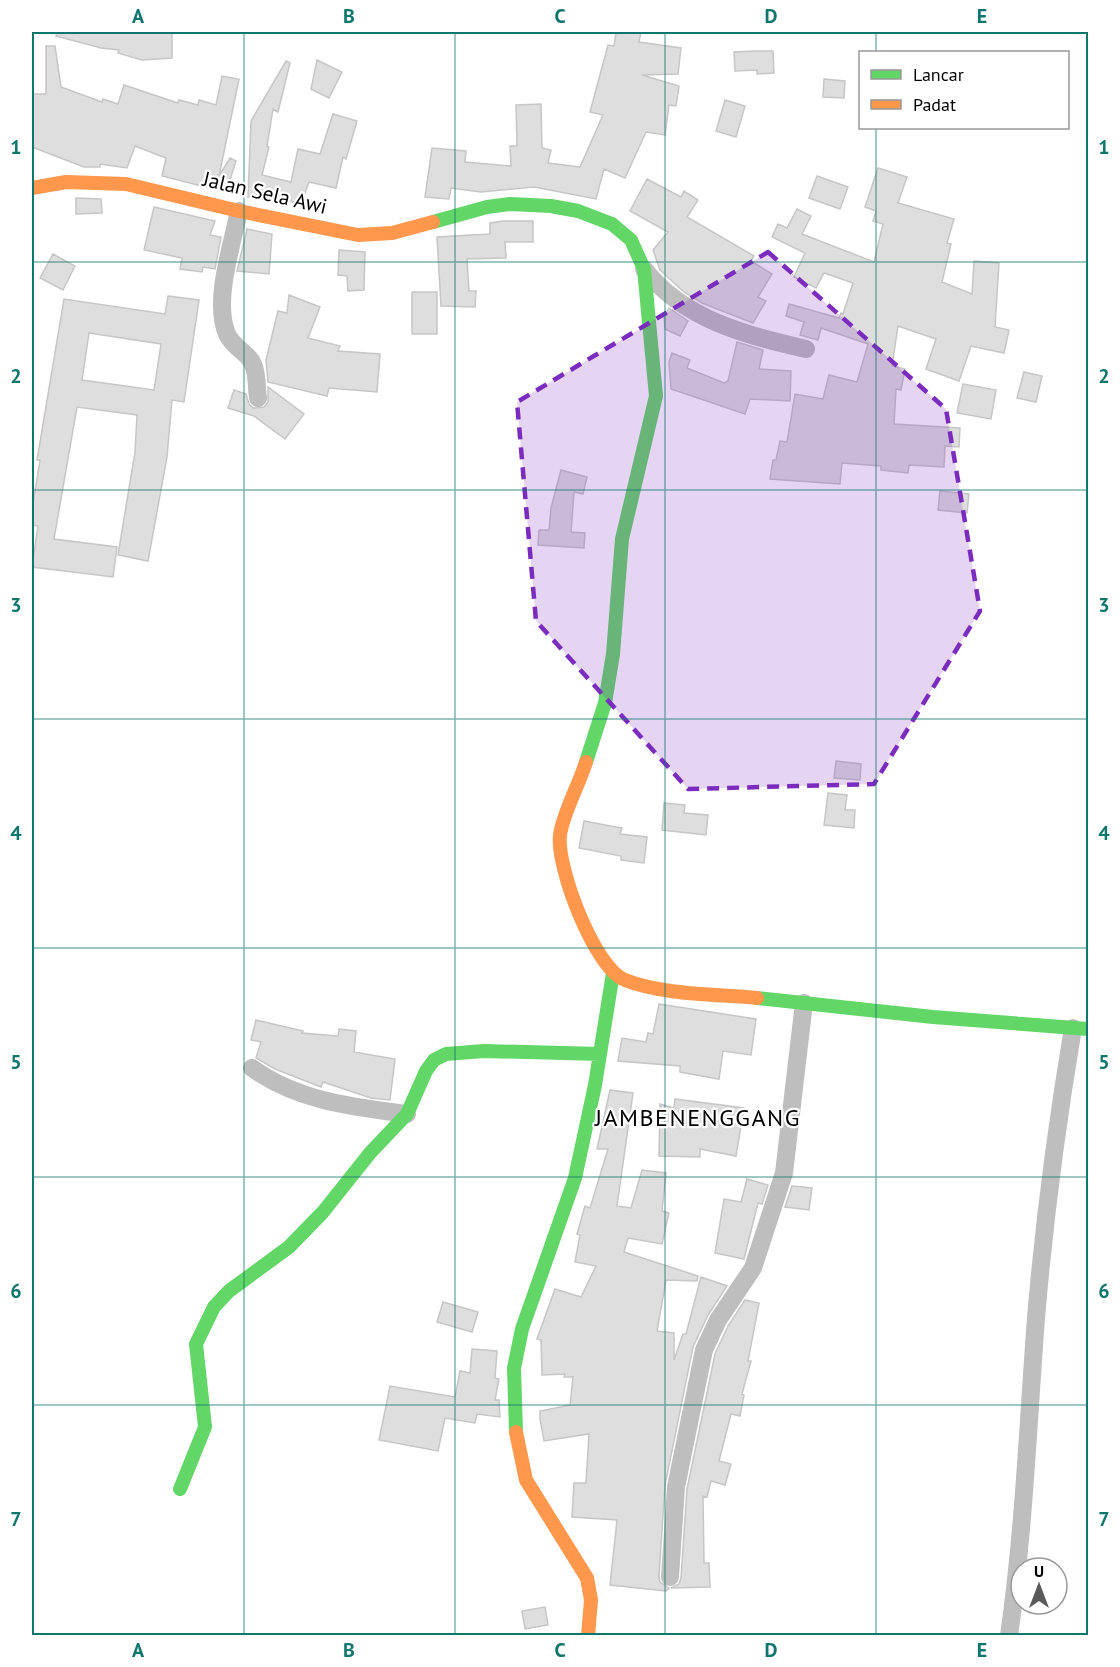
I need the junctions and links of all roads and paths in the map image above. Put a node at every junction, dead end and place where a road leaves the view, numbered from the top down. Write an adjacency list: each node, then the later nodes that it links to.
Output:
1 (32, 188): 2 (street, Jalan Sela Awi)
2 (239, 211): 3 (street, Jalan Sela Awi); 5 (street)
3 (644, 269): 4 (street); 6 (street, Jalan Sela Awi)
4 (806, 349)
5 (258, 398)
6 (613, 973): 7 (street); 9 (street)
7 (804, 1003): 8 (street); 13 (street)
8 (1081, 1029): 15 (street)
9 (600, 1054): 11 (street); 14 (street)
10 (252, 1068): 11 (street)
11 (407, 1114): 12 (street)
12 (180, 1489)
13 (670, 1578)
14 (588, 1635)
15 (1009, 1635)

